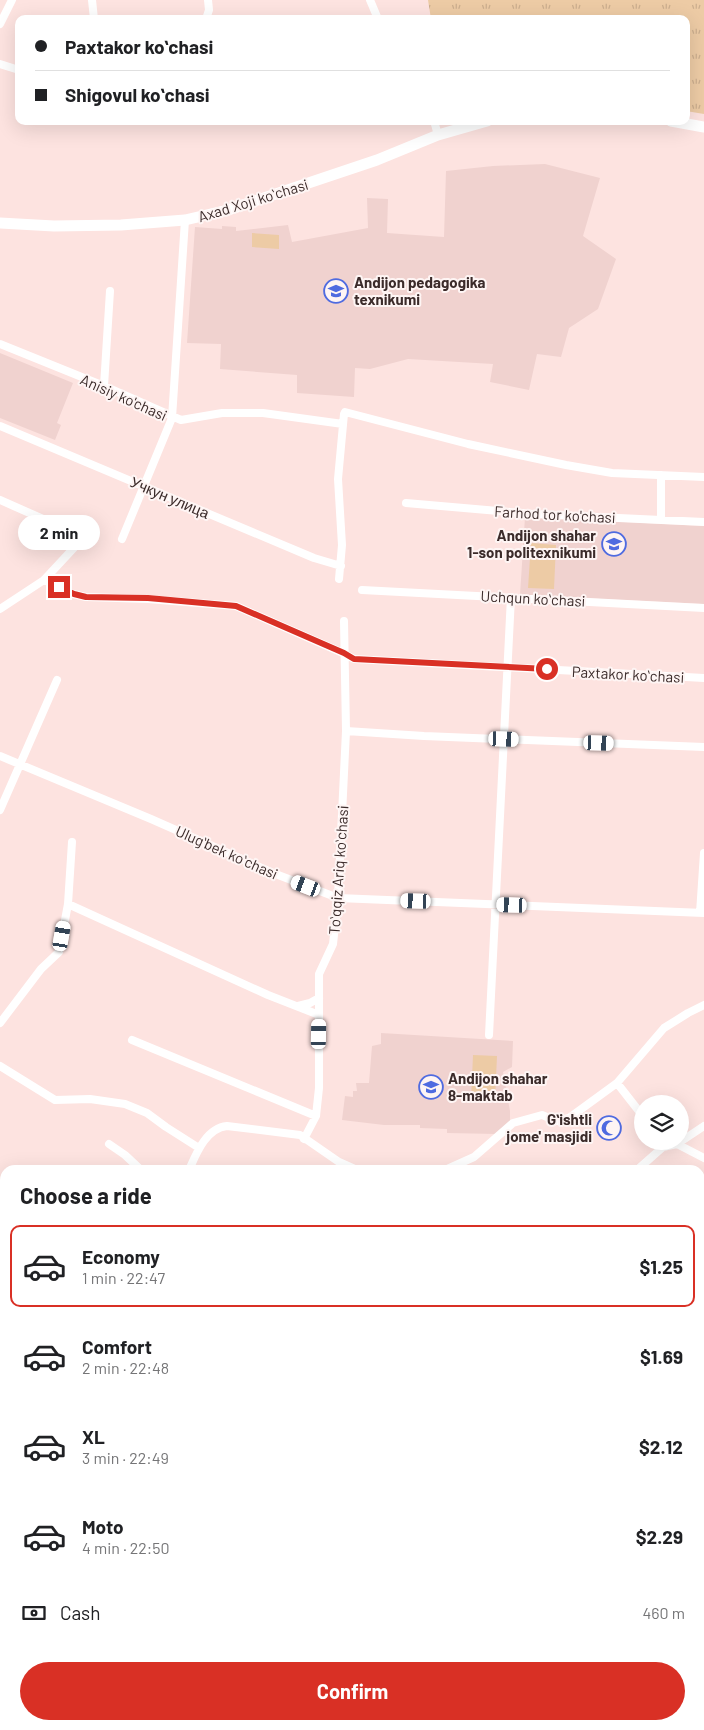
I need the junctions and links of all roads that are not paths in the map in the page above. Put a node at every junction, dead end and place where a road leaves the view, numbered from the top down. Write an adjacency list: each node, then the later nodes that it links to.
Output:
1 (12, 0): 8 (street)
2 (92, 0): 5 (street)
3 (208, 0): 6 (street)
4 (370, 0): 7 (street)
5 (94, 15)
6 (208, 15)
7 (376, 15)
8 (0, 24)
9 (0, 64): 10 (street)
10 (15, 69)
11 (690, 124): 14 (street)
12 (435, 125): 15 (street)
13 (474, 125): 15 (street, Axad Xoji koʻchasi)
14 (704, 127)
15 (438, 136): 16 (street, Axad Xoji koʻchasi)
16 (185, 220): 17 (street, Axad Xoji koʻchasi); 21 (street)
17 (0, 223)
18 (110, 291): 20 (street)
19 (0, 344): 20 (street, Anisiy ko'chasi)
20 (104, 386): 21 (street, Anisiy ko'chasi)
21 (172, 418): 22 (street, Anisiy ko'chasi); 26 (street)
22 (343, 424): 24 (street); 32 (street)
23 (0, 426): 26 (street, Учкун улица)
24 (661, 476): 25 (street); 29 (street)
25 (704, 477)
26 (143, 486): 31 (street); 32 (street, Учкун улица)
27 (0, 500): 34 (street)
28 (406, 503): 29 (street, Farhod tor ko'chasi)
29 (661, 519): 30 (street, Farhod tor ko'chasi)
30 (704, 522)
31 (122, 538)
32 (341, 566): 33 (street)
33 (339, 579)
34 (44, 580): 38 (street); 40 (street, Paxtakor koʻchasi)
35 (362, 590): 36 (street, Uchqun koʻchasi)
36 (511, 597): 37 (street, Uchqun koʻchasi); 41 (street)
37 (704, 608)
38 (0, 609)
39 (344, 621): 40 (street, Toʻqqiz Ariq koʻchasi)
40 (344, 653): 41 (street, Paxtakor koʻchasi); 44 (street, Toʻqqiz Ariq koʻchasi)
41 (507, 667): 42 (street, Paxtakor koʻchasi); 45 (street)
42 (704, 678)
43 (57, 680): 48 (street)
44 (346, 731): 45 (street); 52 (street, Toʻqqiz Ariq koʻchasi)
45 (504, 739): 46 (street); 54 (street)
46 (704, 747)
47 (0, 756): 48 (street, Ulugʻbek koʻchasi)
48 (21, 764): 49 (street); 52 (street, Ulugʻbek koʻchasi)
49 (0, 810)
50 (72, 842): 53 (street)
51 (704, 853): 55 (street)
52 (338, 898): 54 (street, Ulugʻbek koʻchasi); 56 (street, Toʻqqiz Ariq koʻchasi)
53 (68, 904): 58 (street); 60 (street)
54 (495, 904): 55 (street, Ulugʻbek koʻchasi); 61 (street)
55 (702, 913)
56 (319, 998): 58 (street); 59 (street, Toʻqqiz Ariq koʻchasi)
57 (704, 1005): 64 (street)
58 (298, 1006): 59 (street)
59 (319, 1014): 66 (street, Toʻqqiz Ariq koʻchasi)
60 (0, 1022)
61 (489, 1035)
62 (132, 1040): 66 (street)
63 (0, 1066): 71 (street)
64 (617, 1083): 65 (street); 78 (street)
65 (634, 1105)
66 (316, 1116): 69 (street, Toʻqqiz Ariq koʻchasi)
67 (704, 1126): 68 (street)
68 (689, 1136)
69 (304, 1139): 71 (street); 77 (street)
70 (109, 1144): 75 (street)
71 (199, 1148): 76 (street)
72 (655, 1150): 79 (street)
73 (689, 1150): 74 (street)
74 (704, 1158)
75 (136, 1165)
76 (191, 1165)
77 (346, 1165)
78 (456, 1165)
79 (642, 1165)

